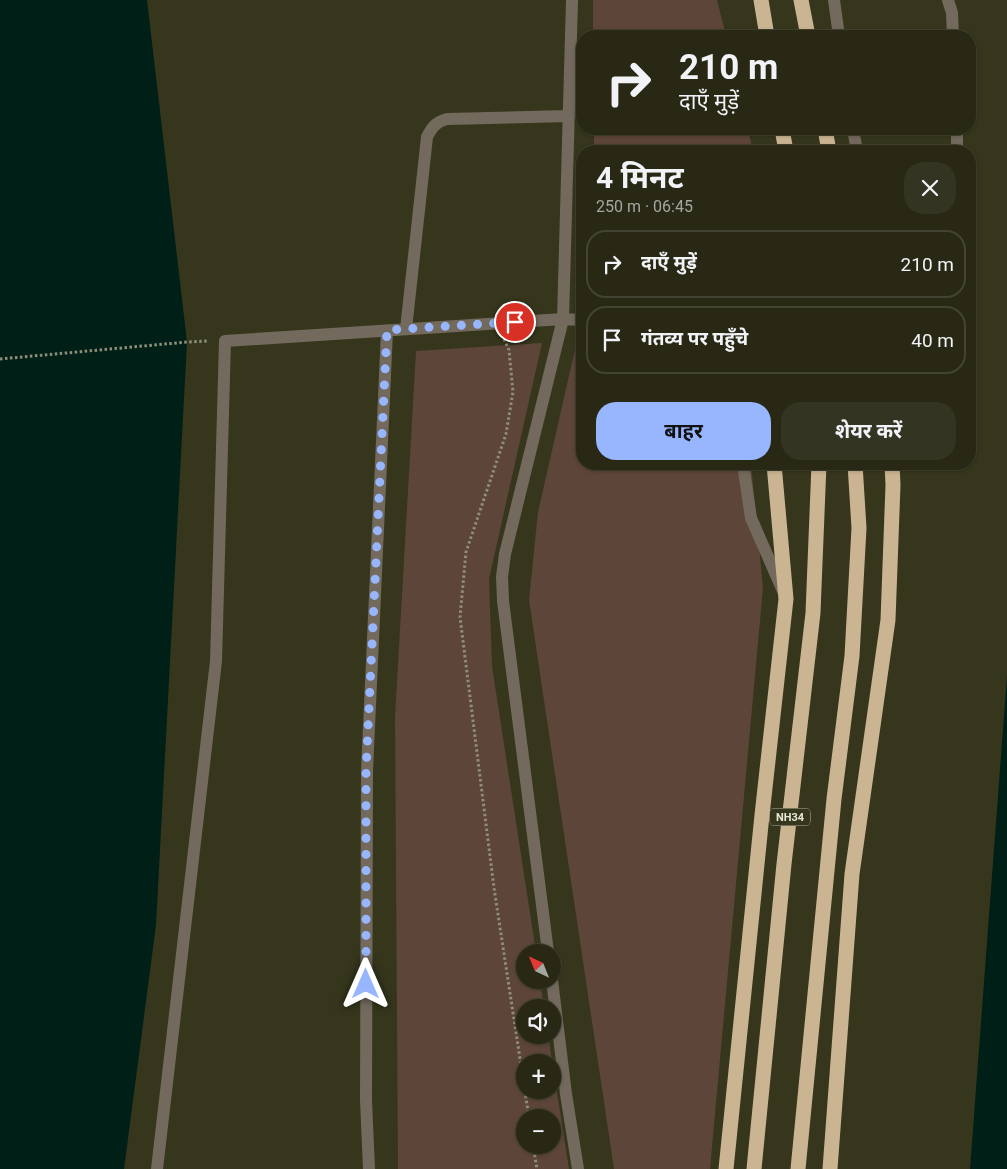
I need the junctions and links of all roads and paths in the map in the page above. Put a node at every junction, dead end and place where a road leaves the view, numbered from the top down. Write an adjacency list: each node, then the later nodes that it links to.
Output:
1 (572, 0): 10 (street)
2 (761, 0): 6 (highway)
3 (801, 0): 7 (highway)
4 (834, 0): 8 (street)
5 (948, 0): 9 (street)
6 (766, 30)
7 (807, 30)
8 (838, 30)
9 (953, 30)
10 (569, 116): 11 (street); 14 (street)
11 (563, 319): 12 (street); 13 (street); 24 (street)
12 (576, 320)
13 (499, 323): 14 (street); 26 (path)
14 (406, 329): 15 (street)
15 (387, 330): 28 (street); 29 (street)
16 (188, 342): 17 (path)
17 (0, 359)
18 (744, 470): 23 (street)
19 (775, 470): 23 (highway)
20 (819, 470): 33 (highway, NH34)
21 (855, 470): 34 (highway)
22 (892, 470): 35 (highway)
23 (786, 598): 32 (highway)
24 (547, 944)
25 (553, 989): 31 (street)
26 (528, 1109)
27 (534, 1154): 30 (path)
28 (157, 1169)
29 (369, 1169)
30 (537, 1169)
31 (578, 1169)
32 (726, 1169)
33 (754, 1169)
34 (798, 1169)
35 (830, 1169)

